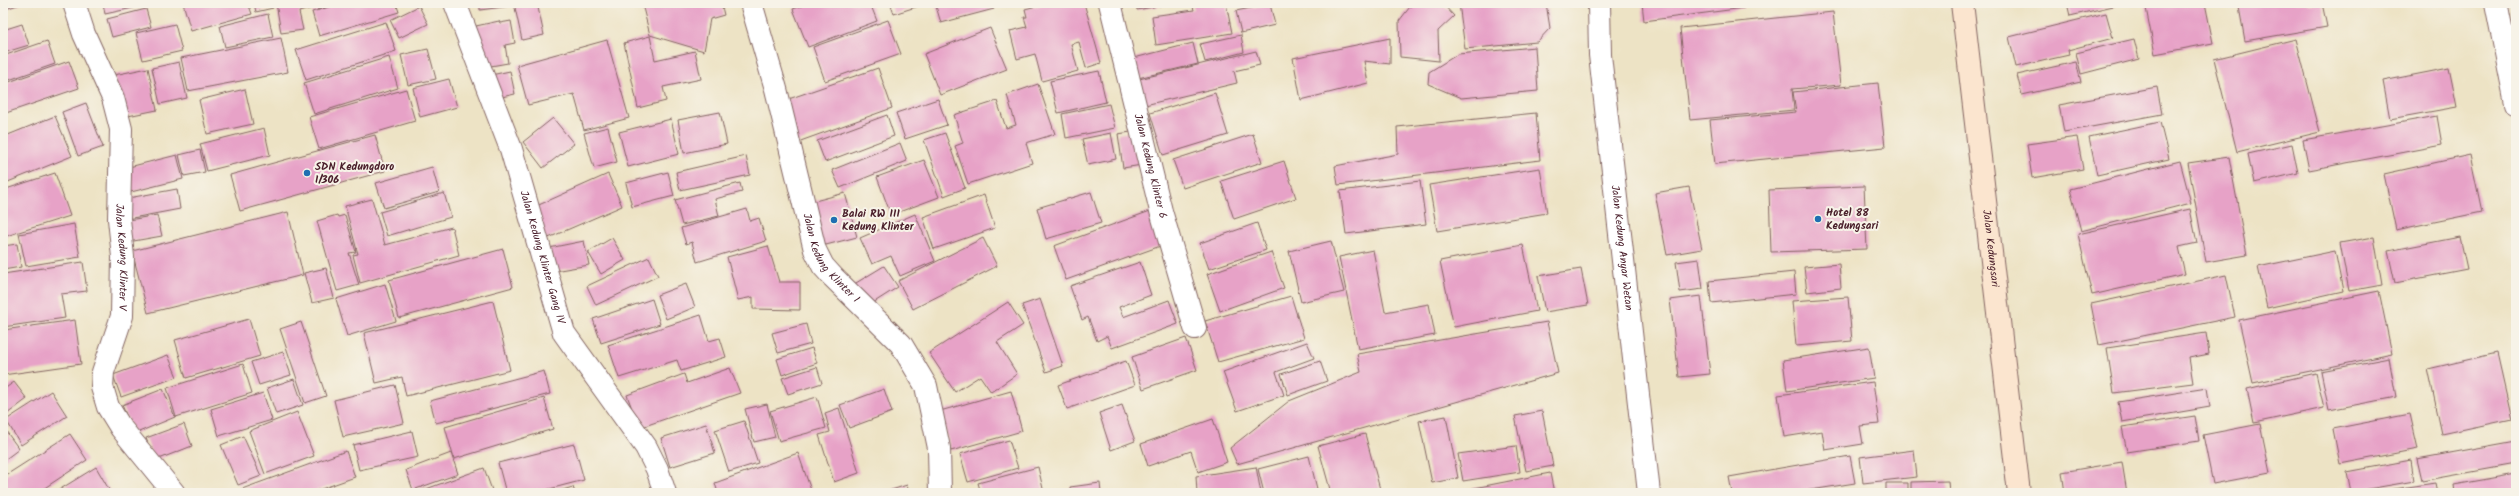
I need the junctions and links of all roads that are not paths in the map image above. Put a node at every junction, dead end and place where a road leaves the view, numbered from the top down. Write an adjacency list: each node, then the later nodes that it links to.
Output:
1 (74, 3): 10 (street, Jalan Kedung Klinter V)
2 (455, 3): 11 (street, Jalan Kedung Klinter Gang IV)
3 (751, 3): 12 (street, Jalan Kedung Klinter 1)
4 (1110, 3): 9 (street, Jalan Kedung Klinter 6)
5 (1599, 3): 13 (street, Jalan Kedung Anyar Wetan)
6 (1962, 3): 14 (street, Jalan Kedungsari)
7 (2496, 3): 8 (street)
8 (2516, 103)
9 (1195, 328)
10 (174, 493)
11 (665, 493)
12 (940, 493)
13 (1649, 493)
14 (2019, 493)

